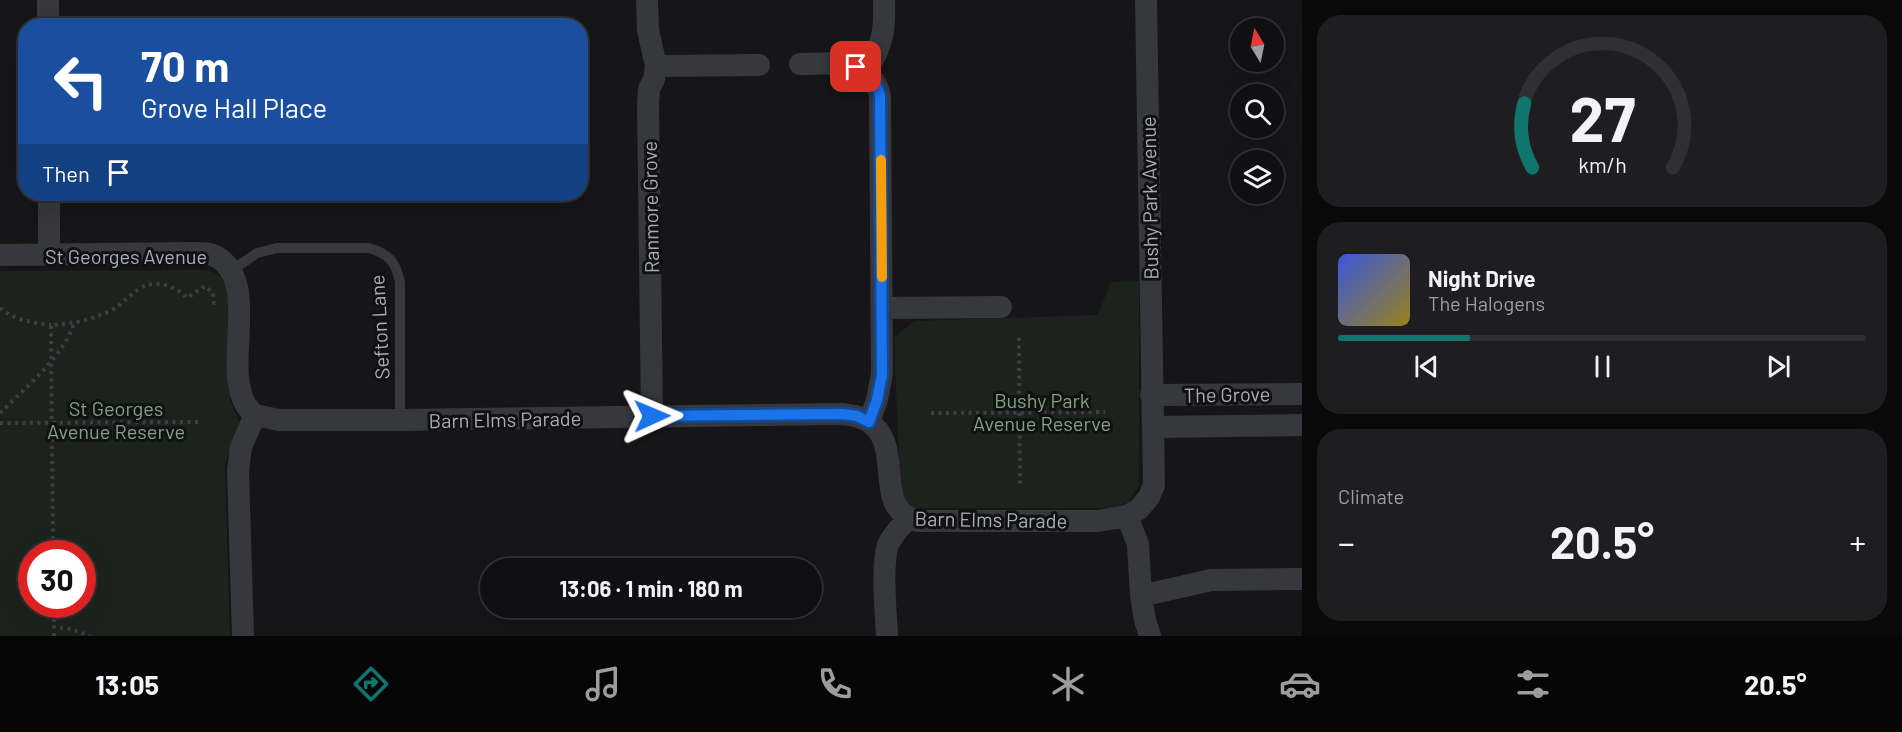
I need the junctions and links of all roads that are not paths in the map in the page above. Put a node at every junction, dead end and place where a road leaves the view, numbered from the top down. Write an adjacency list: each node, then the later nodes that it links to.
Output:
1 (48, 0): 5 (street)
2 (647, 0): 8 (street, Ranmore Grove)
3 (884, 0): 9 (street)
4 (1146, 0): 17 (street, Bushy Park Avenue)
5 (48, 18)
6 (800, 64): 9 (street)
7 (759, 65): 8 (street)
8 (656, 66): 19 (street, Ranmore Grove)
9 (866, 72): 15 (street)
10 (49, 201): 12 (street)
11 (0, 255): 12 (street, St Georges Avenue)
12 (49, 255): 13 (street, St Georges Avenue)
13 (231, 271): 18 (street, St Georges Avenue); 20 (lane, Sefton Lane)
14 (1000, 307): 15 (street)
15 (882, 308): 21 (street)
16 (1302, 394): 17 (street, The Grove)
17 (1151, 395): 23 (street)
18 (255, 415): 20 (street, Barn Elms Parade); 28 (street)
19 (652, 416): 20 (street, Barn Elms Parade); 21 (street, Barn Elms Parade)
20 (400, 420)
21 (869, 422): 25 (street, Barn Elms Parade)
22 (1302, 425): 23 (street, The Grove)
23 (1153, 427): 24 (street)
24 (1127, 516): 25 (street, Barn Elms Parade); 27 (street)
25 (908, 519): 29 (street)
26 (1302, 579): 27 (street)
27 (1141, 596): 30 (street)
28 (243, 636)
29 (886, 636)
30 (1150, 636)

